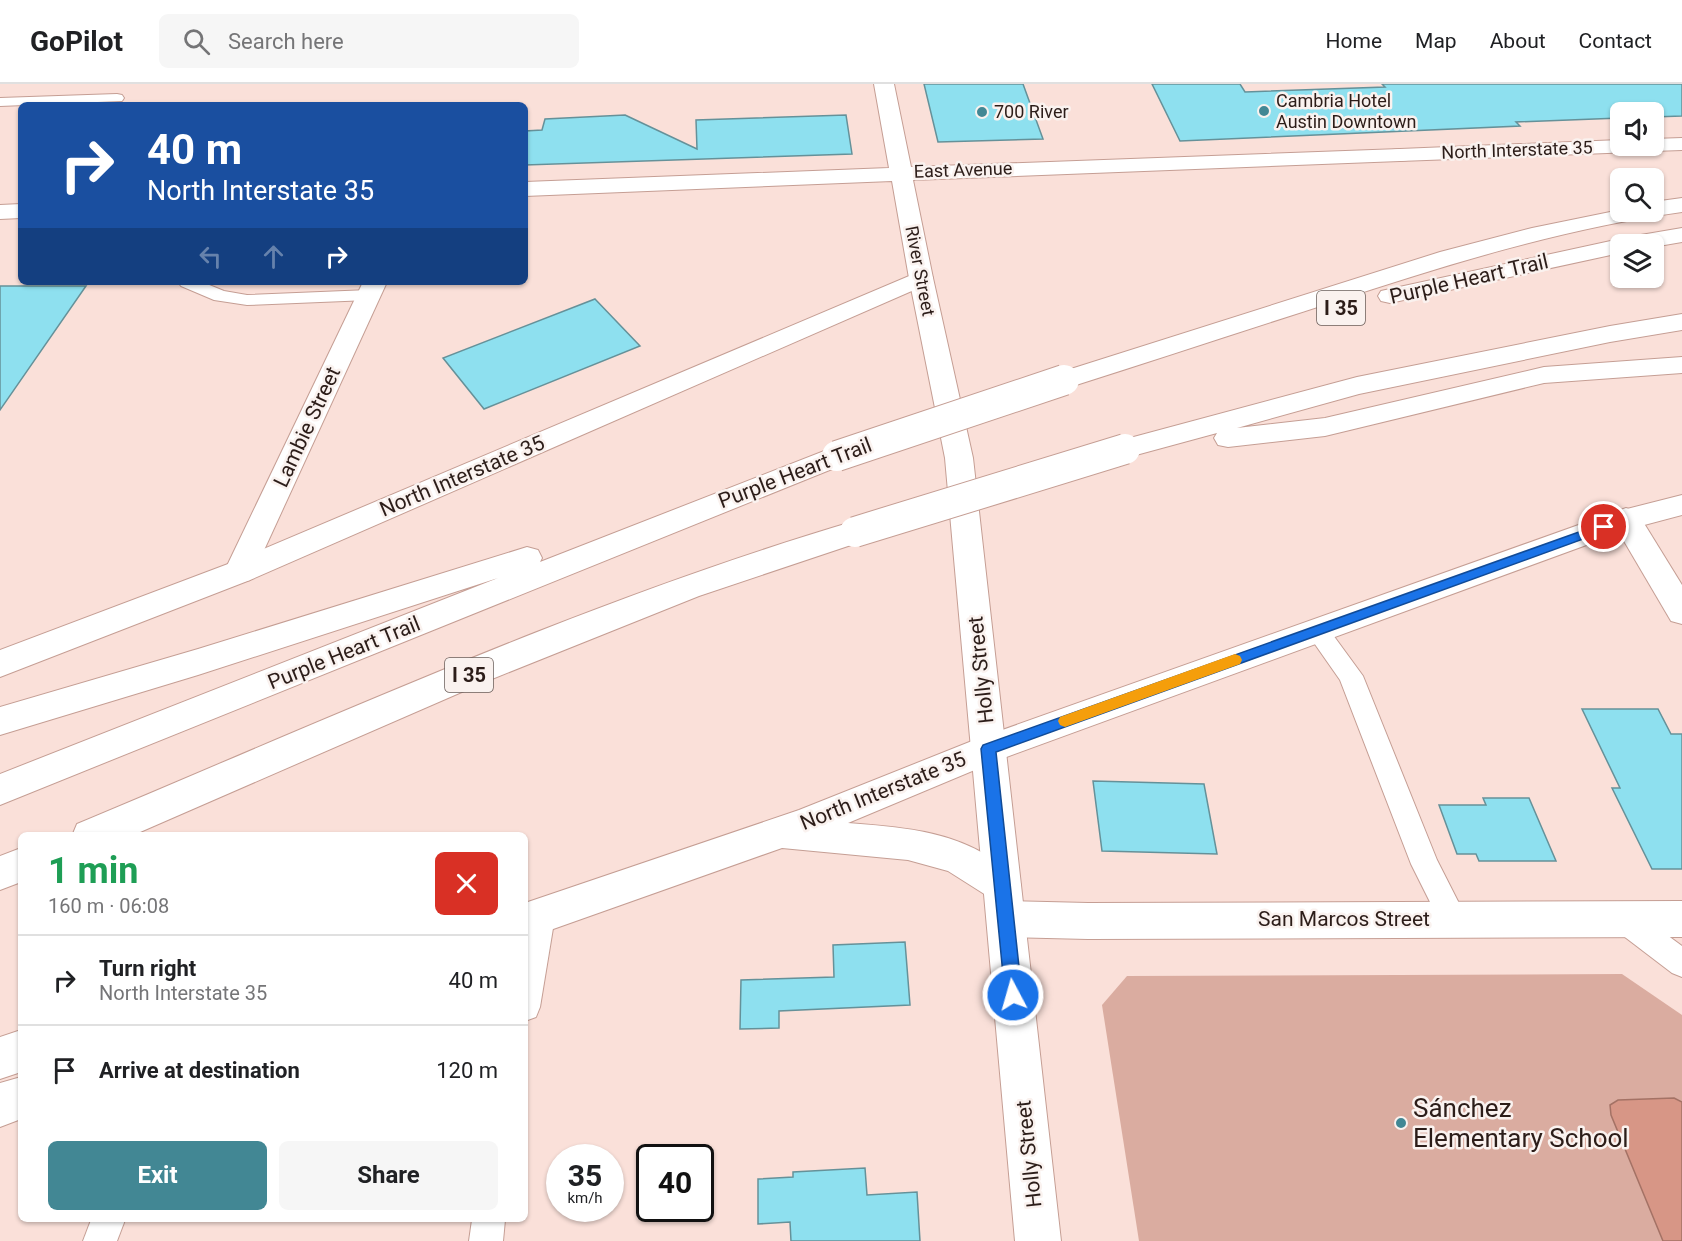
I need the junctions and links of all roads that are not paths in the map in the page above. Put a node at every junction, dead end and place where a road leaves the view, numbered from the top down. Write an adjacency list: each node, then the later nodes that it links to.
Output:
1 (884, 84): 8 (main road, River Street)
2 (117, 98): 3 (lane)
3 (0, 102)
4 (1682, 144): 5 (main road)
5 (1664, 145)
6 (1610, 147): 7 (main road, North Interstate 35)
7 (1400, 154): 8 (main road, East Avenue)
8 (901, 173): 9 (main road, East Avenue); 18 (main road, River Street)
9 (528, 189)
10 (1682, 205): 11 (main road)
11 (1664, 207)
12 (18, 211): 13 (main road)
13 (0, 212)
14 (1610, 219): 23 (main road)
15 (1682, 235): 16 (main road)
16 (1664, 238)
17 (1610, 248): 23 (main road, Purple Heart Trail / I 35)
18 (921, 278): 25 (main road, River Street); 29 (main road, North Interstate 35)
19 (194, 285): 20 (lane)
20 (372, 288): 29 (main road, Lambie Street)
21 (1682, 322): 24 (main road, I 35)
22 (1682, 365): 24 (main road)
23 (1064, 380): 26 (main road, Purple Heart Trail / I 35, bridge)
24 (1125, 449): 36 (main road, I 35, bridge)
25 (959, 458): 34 (main road, Holly Street)
26 (733, 496): 33 (main road); 35 (main road, Purple Heart Trail / I 35)
27 (1682, 505): 28 (main road, North Interstate 35)
28 (1626, 519): 30 (main road); 31 (main road, North Interstate 35)
29 (239, 572): 32 (main road, North Interstate 35)
30 (1682, 612)
31 (1317, 630): 34 (main road, North Interstate 35); 42 (lane)
32 (0, 664)
33 (0, 721)
34 (988, 749): 37 (main road, North Interstate 35); 40 (main road, Holly Street)
35 (0, 790)
36 (99, 832)
37 (777, 833): 40 (main road); 41 (main road, North Interstate 35)
38 (18, 866): 39 (main road)
39 (0, 873)
40 (1004, 902): 42 (main road, San Marcos Street); 53 (main road, Holly Street)
41 (533, 919): 46 (lane)
42 (1453, 919): 43 (main road, San Marcos Street)
43 (1623, 919): 44 (main road, San Marcos Street); 45 (lane)
44 (1682, 919)
45 (1682, 963)
46 (528, 974)
47 (18, 1052): 48 (main road)
48 (0, 1058)
49 (107, 1222): 51 (lane)
50 (489, 1222): 52 (lane)
51 (100, 1241)
52 (486, 1241)
53 (1038, 1241)

